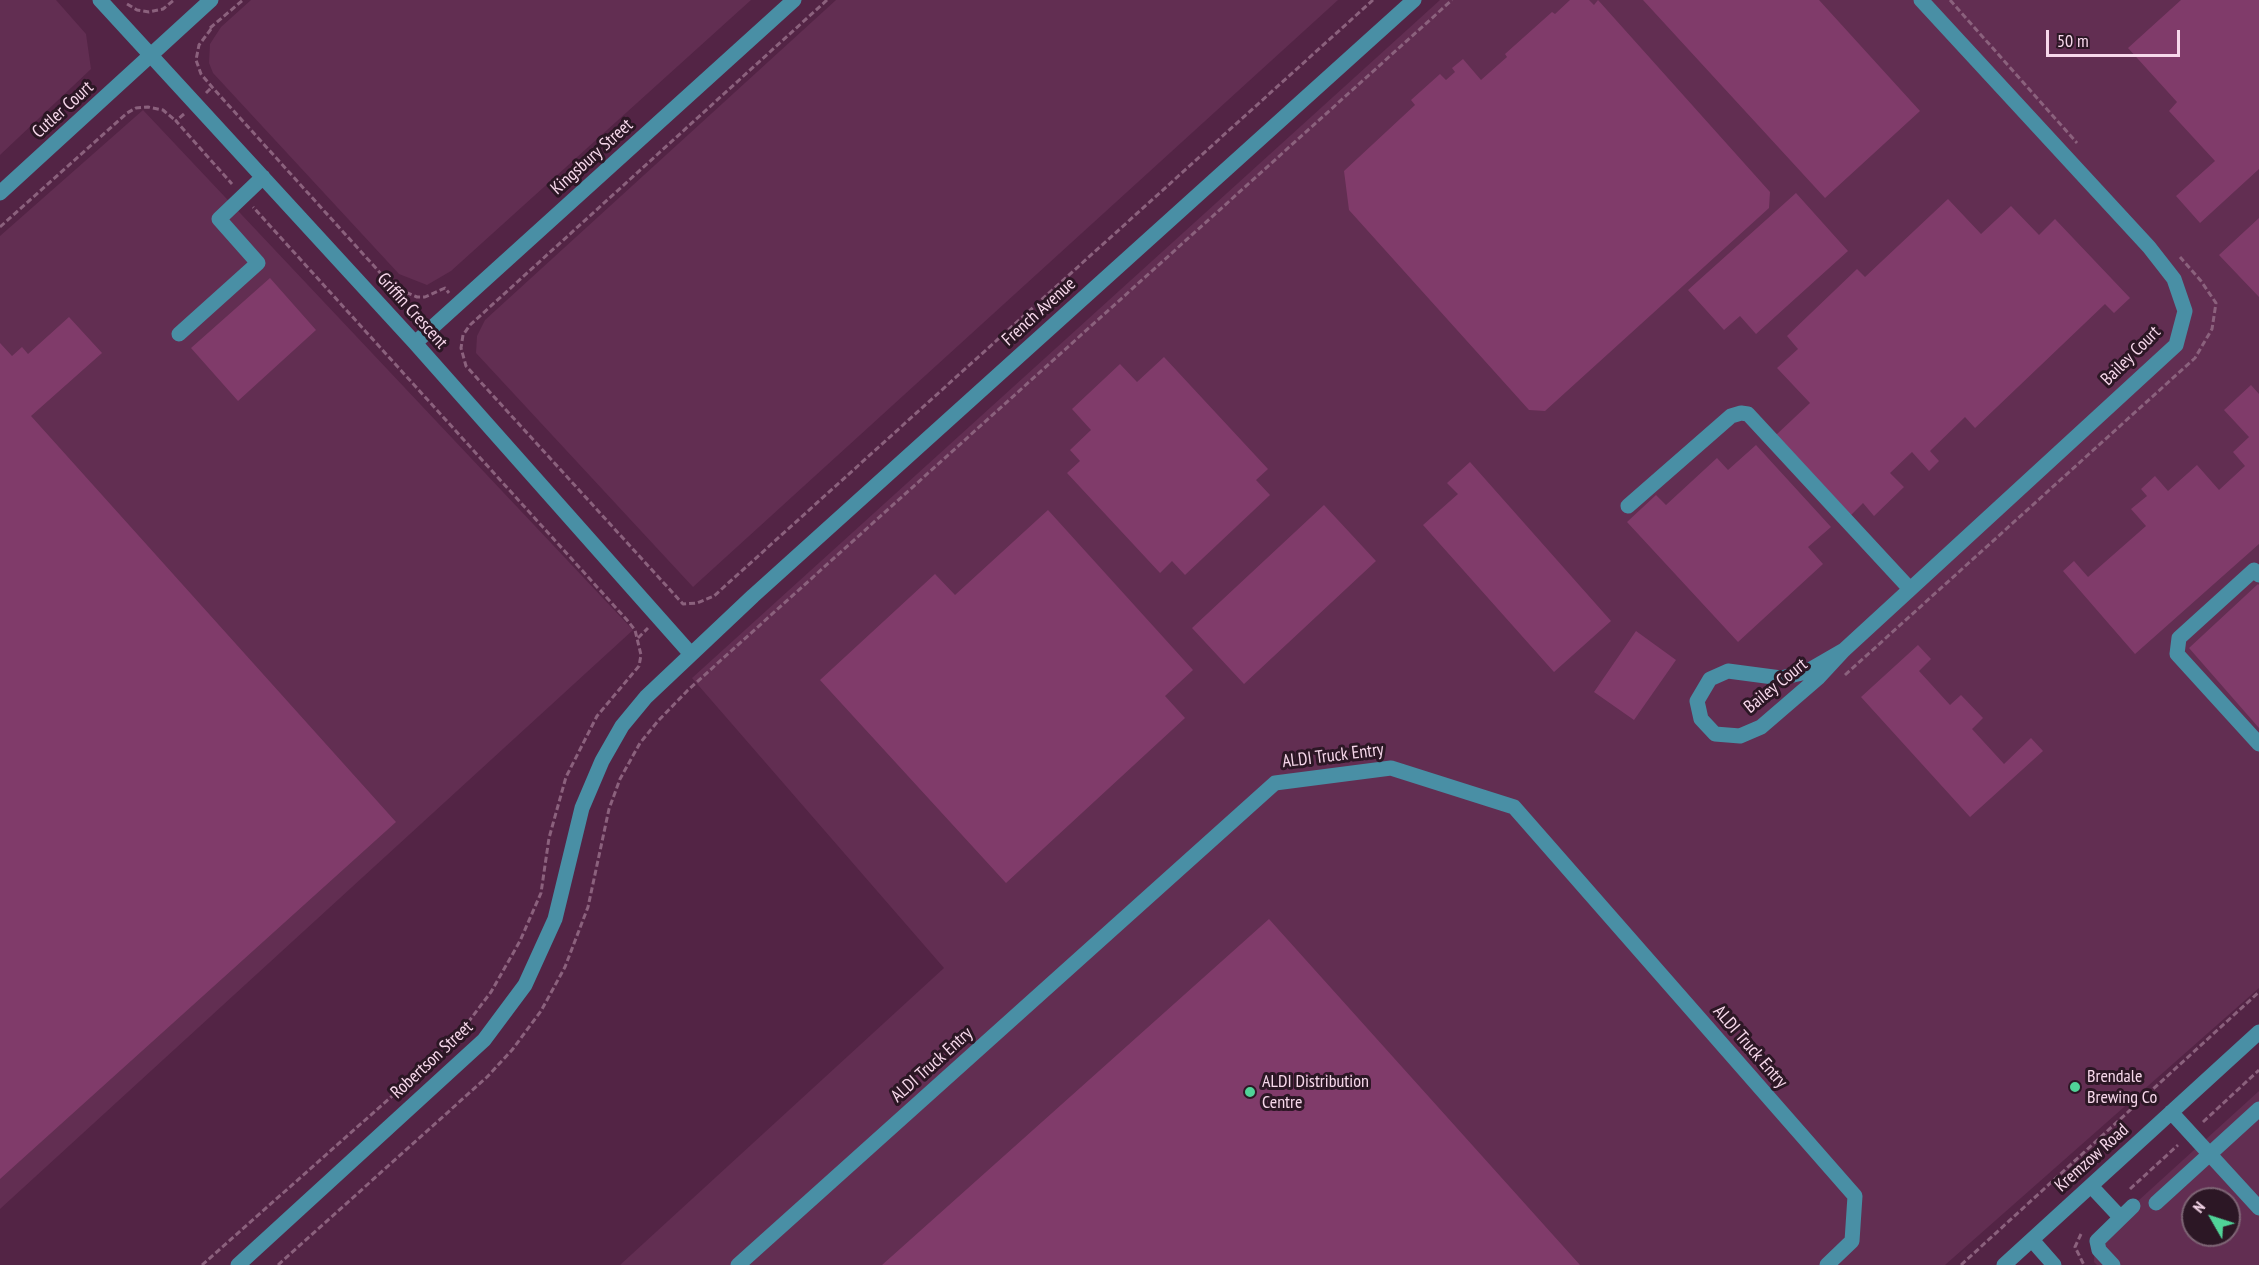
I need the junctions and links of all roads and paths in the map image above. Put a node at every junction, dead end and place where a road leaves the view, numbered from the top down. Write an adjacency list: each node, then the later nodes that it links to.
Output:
1 (100, 0): 15 (street, Griffin Crescent)
2 (123, 0): 3 (path)
3 (174, 0)
4 (211, 0): 15 (street, Cutler Court)
5 (243, 0): 14 (path)
6 (794, 0): 30 (street, Kingsbury Street)
7 (827, 0): 28 (path)
8 (1373, 0): 34 (path)
9 (1414, 0): 39 (street, French Avenue)
10 (1452, 0): 41 (path)
11 (1921, 0): 33 (street, Bailey Court)
12 (1950, 0): 20 (path)
13 (206, 24): 14 (path)
14 (211, 29): 16 (path)
15 (151, 56): 21 (street, Griffin Crescent); 22 (street, Cutler Court)
16 (212, 87): 17 (path); 26 (path)
17 (208, 91)
18 (180, 118): 19 (path)
19 (176, 122): 23 (path); 24 (path)
20 (2083, 149)
21 (263, 177): 23 (street); 30 (street, Griffin Crescent)
22 (0, 193)
23 (243, 196): 29 (street); 37 (path)
24 (0, 227)
25 (2178, 254): 40 (path)
26 (448, 291)
27 (470, 315): 28 (path)
28 (475, 320): 34 (path)
29 (179, 334)
30 (415, 343): 39 (street, Griffin Crescent)
31 (1628, 506): 33 (street)
32 (2259, 575): 42 (street)
33 (1910, 589): 38 (street, Bailey Court)
34 (679, 601): 35 (path)
35 (675, 604)
36 (643, 633): 37 (path)
37 (638, 638): 57 (path)
38 (1844, 650): 40 (street, Bailey Court); 40 (street, Bailey Court)
39 (690, 653): 58 (street, Robertson Street)
40 (1829, 666)
41 (688, 690)
42 (2259, 744)
43 (2259, 992): 61 (path)
44 (2259, 1032): 47 (street, Kremzow Road)
45 (2259, 1070): 48 (path)
46 (2259, 1109): 49 (street)
47 (2171, 1112): 48 (street); 50 (street, Kremzow Road)
48 (2191, 1133): 49 (street); 54 (path)
49 (2210, 1154): 51 (street); 53 (street)
50 (2091, 1186): 54 (street); 56 (street, Kremzow Road)
51 (2156, 1203)
52 (2133, 1206): 54 (street)
53 (2259, 1208)
54 (2115, 1212): 65 (street)
55 (2086, 1230): 64 (path)
56 (2032, 1240): 62 (street, Kremzow Road); 63 (street)
57 (202, 1265)
58 (238, 1265)
59 (738, 1265): 60 (street, ALDI Truck Entry)
60 (1827, 1265)
61 (1962, 1265)
62 (2004, 1265)
63 (2054, 1265)
64 (2084, 1265)
65 (2113, 1265)

